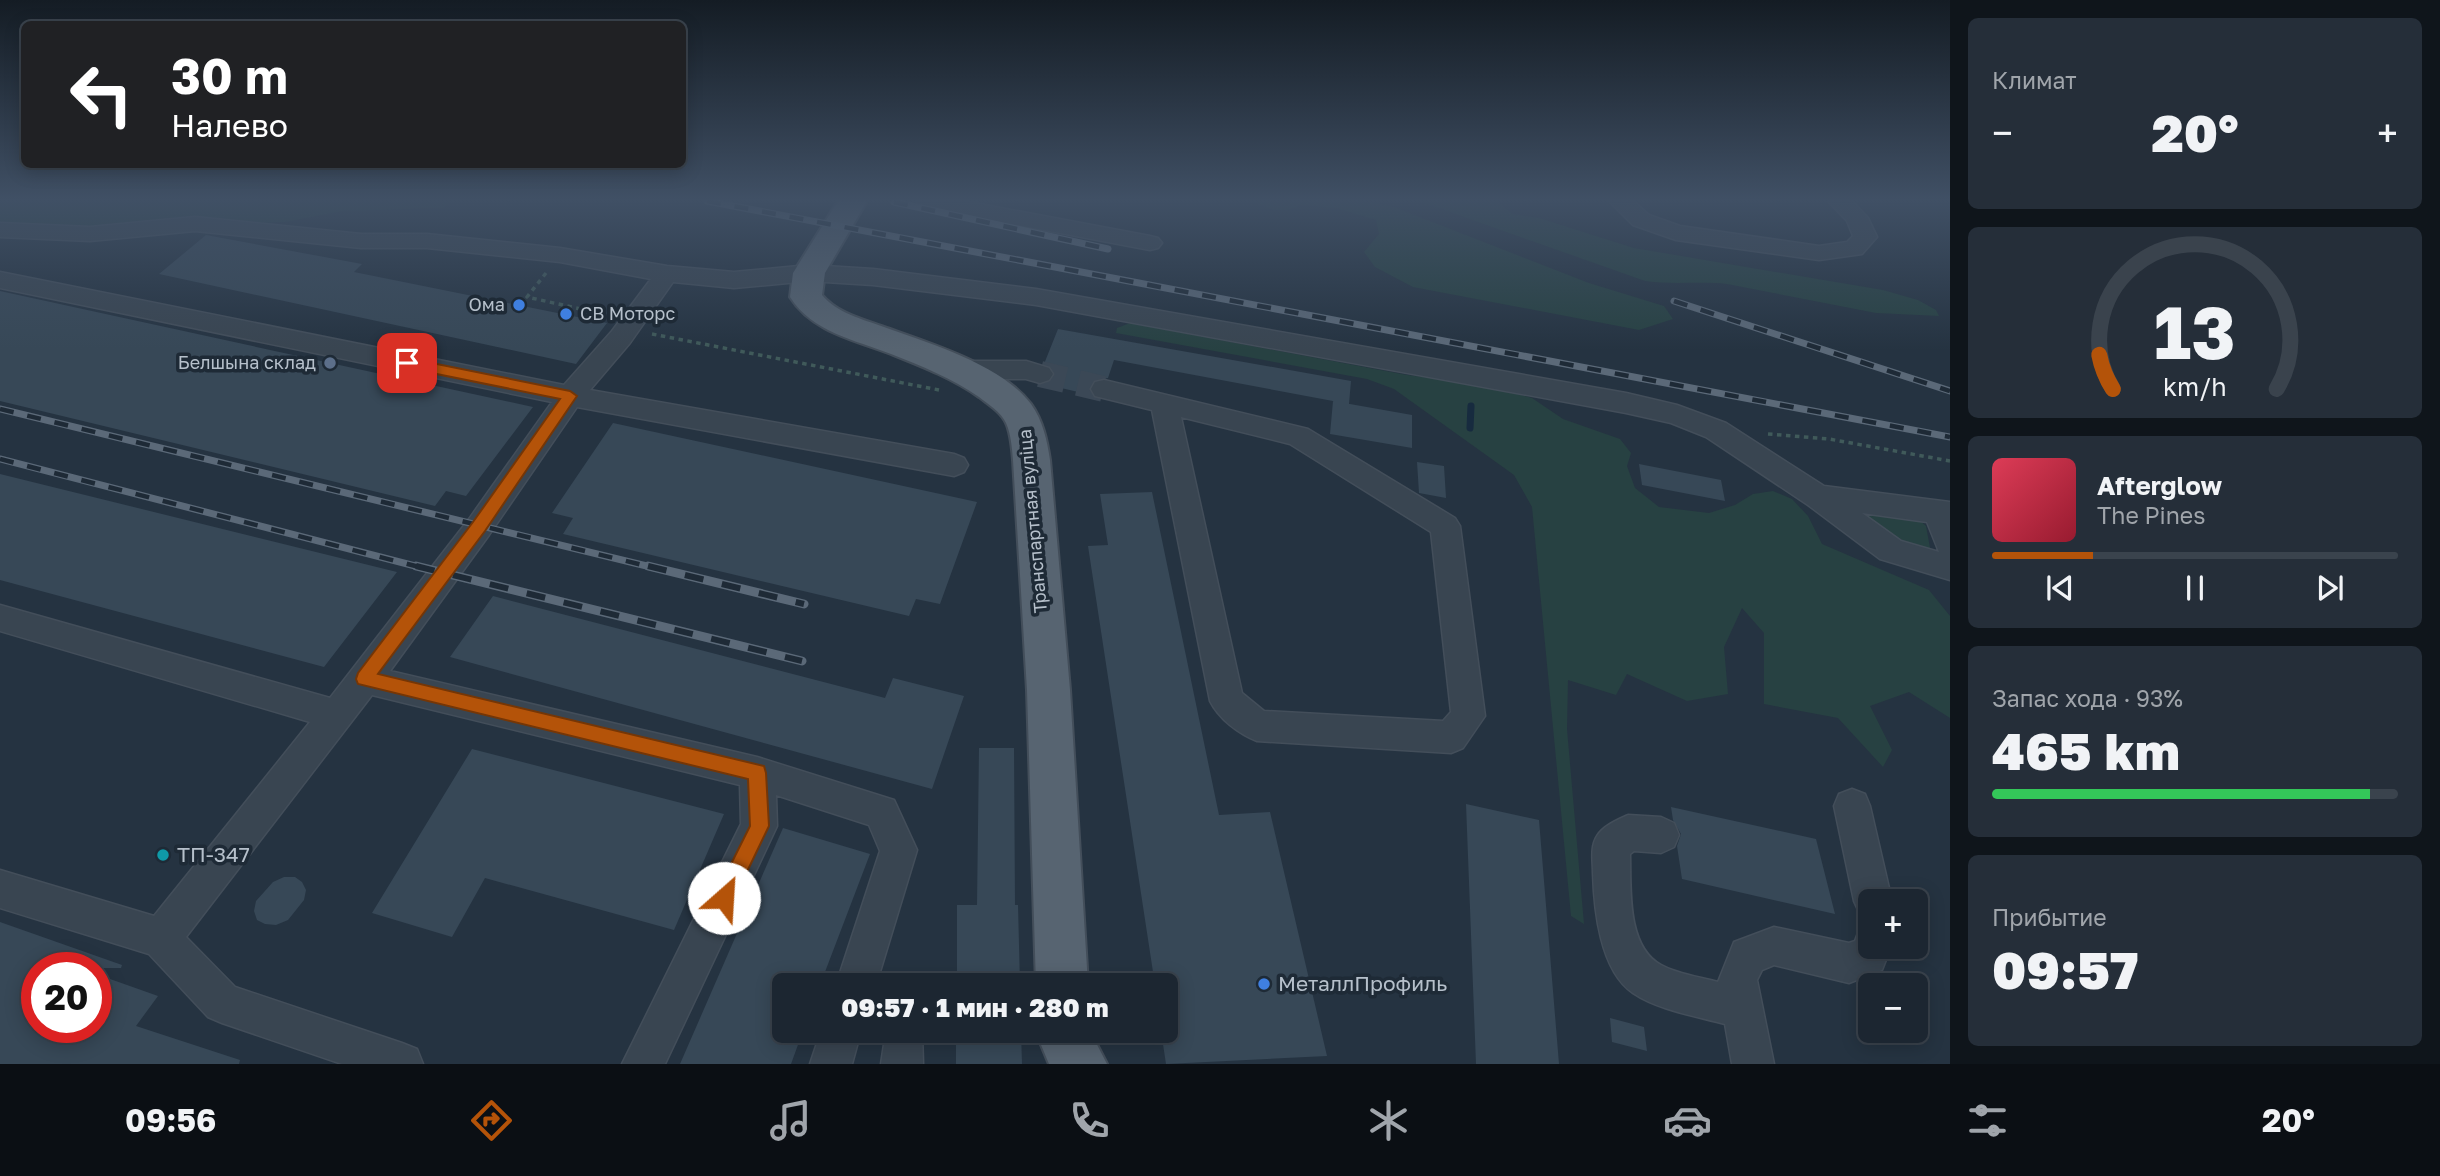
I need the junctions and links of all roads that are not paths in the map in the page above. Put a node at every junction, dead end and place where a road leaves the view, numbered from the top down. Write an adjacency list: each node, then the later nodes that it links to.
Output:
1 (513, 251): 6 (lane)
2 (823, 251): 5 (main road)
3 (1802, 251): 4 (lane)
4 (1835, 251)
5 (809, 273): 6 (lane); 9 (main road, Транспартная вуліца); 14 (lane)
6 (667, 274): 11 (lane)
7 (0, 281): 11 (lane)
8 (1040, 374): 9 (lane)
9 (953, 381): 29 (main road, Транспартная вуліца)
10 (1104, 389): 12 (lane)
11 (570, 396): 13 (lane); 19 (lane)
12 (1164, 403): 12 (lane)
13 (954, 465)
14 (1818, 497): 15 (lane); 17 (lane)
15 (1945, 513): 16 (lane)
16 (1950, 545)
17 (1950, 568)
18 (0, 618): 20 (lane)
19 (365, 679): 20 (lane); 21 (lane)
20 (336, 715): 26 (lane)
21 (757, 773): 28 (lane); 33 (lane)
22 (1852, 806): 25 (lane)
23 (1661, 835): 30 (lane)
24 (0, 889): 26 (lane)
25 (1870, 889)
26 (161, 938): 32 (lane)
27 (1860, 959): 30 (lane)
28 (860, 973)
29 (1061, 973)
30 (1743, 1009): 35 (lane)
31 (837, 1043): 34 (lane)
32 (401, 1064)
33 (643, 1064)
34 (831, 1064)
35 (1753, 1064)

